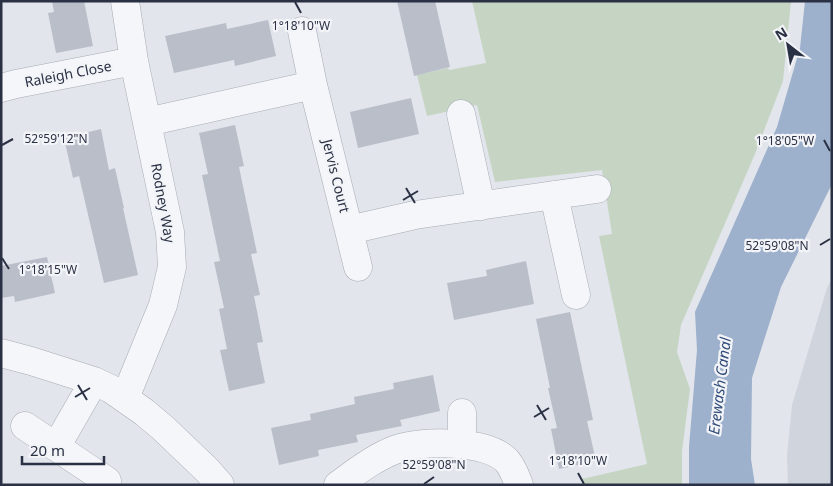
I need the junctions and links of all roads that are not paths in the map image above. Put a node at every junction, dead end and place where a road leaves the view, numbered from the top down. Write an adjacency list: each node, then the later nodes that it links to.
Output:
1 (126, 1): 3 (street, Rodney Way)
2 (302, 31): 4 (street, Jervis Court)
3 (134, 61): 5 (street, Raleigh Close); 7 (street, Rodney Way)
4 (313, 85): 7 (street); 11 (street, Jervis Court)
5 (1, 88)
6 (462, 114): 10 (street)
7 (147, 122): 16 (street, Rodney Way)
8 (597, 189): 9 (street)
9 (554, 195): 10 (street); 13 (street)
10 (481, 206): 11 (street)
11 (349, 230): 12 (street, Jervis Court)
12 (358, 267)
13 (576, 295)
14 (1, 353): 15 (street)
15 (94, 381): 16 (street); 20 (street)
16 (125, 398): 22 (street)
17 (462, 412): 19 (street)
18 (25, 426): 20 (street)
19 (462, 444): 23 (street); 24 (street)
20 (56, 447): 21 (street)
21 (107, 481)
22 (220, 485)
23 (338, 485)
24 (519, 485)

